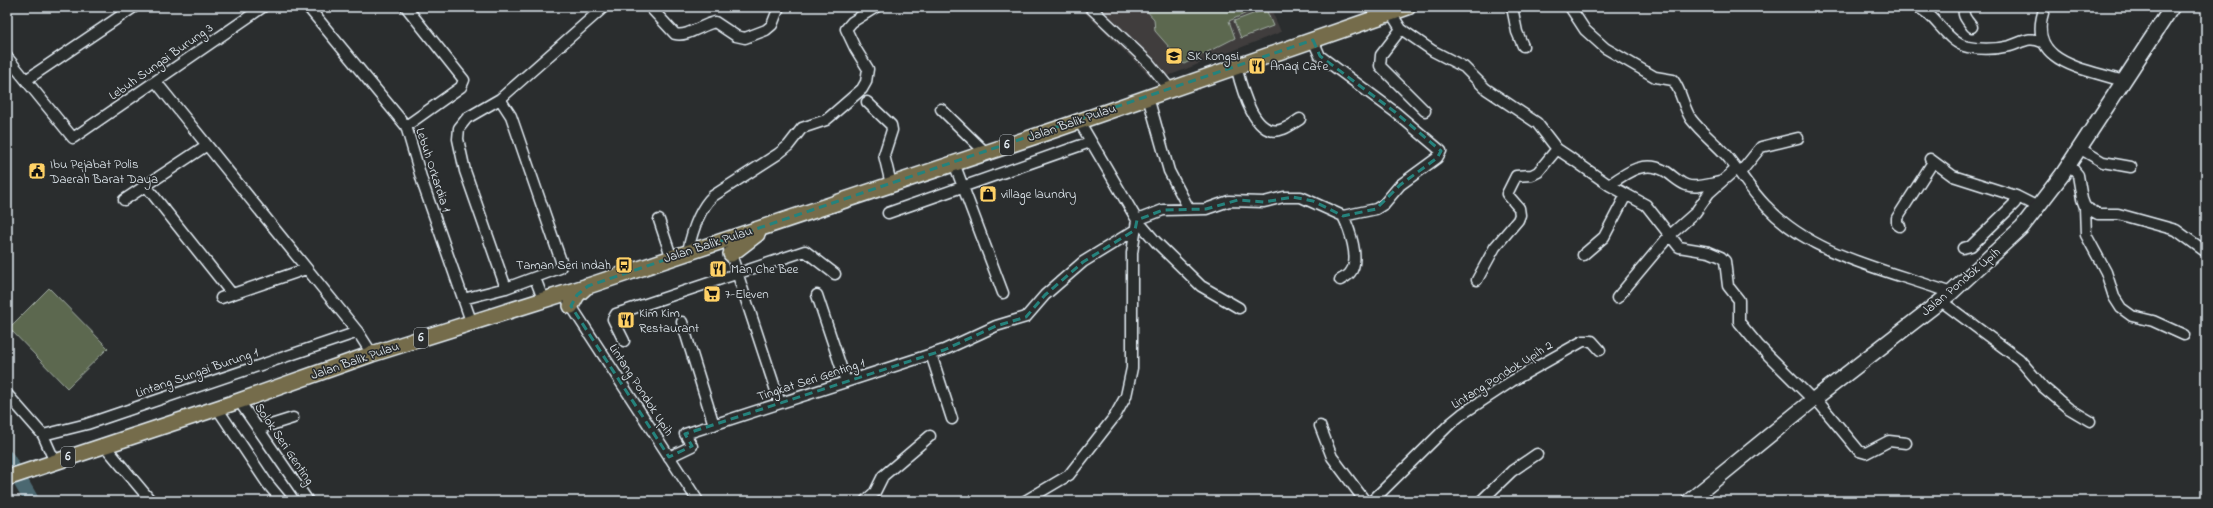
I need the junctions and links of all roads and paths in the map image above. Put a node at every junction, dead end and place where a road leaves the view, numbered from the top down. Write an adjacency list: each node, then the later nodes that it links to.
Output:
1 (134, 7): 25 (street)
2 (263, 7): 27 (street, Lebuh Sungai Burung 3)
3 (308, 7): 36 (street, Lebuh Orkardia 1)
4 (406, 7): 36 (street)
5 (604, 7): 30 (street)
6 (650, 7): 7 (street)
7 (779, 7)
8 (876, 7): 67 (street)
9 (1090, 7): 28 (street)
10 (1408, 7): 17 (main road, Jalan Balik Pulau / 6)
11 (1512, 7): 22 (street)
12 (1570, 7): 46 (street)
13 (1916, 7): 21 (street)
14 (1965, 7): 18 (street)
15 (2045, 7): 21 (street)
16 (2172, 7): 26 (main road, Jalan Pondok Upih)
17 (1386, 12): 19 (street); 20 (main road, Jalan Balik Pulau / 6)
18 (1972, 27)
19 (1402, 29): 33 (street); 41 (street)
20 (1313, 40): 24 (main road, Jalan Balik Pulau / 6); 59 (street)
21 (2042, 42): 26 (street)
22 (1523, 46)
23 (7, 57): 25 (street)
24 (1236, 66): 28 (main road, Jalan Balik Pulau / 6); 34 (street)
25 (26, 80): 27 (street, Lebuh Sungai Burung 3)
26 (2123, 81): 40 (main road, Jalan Pondok Upih)
27 (156, 82): 39 (street)
28 (1170, 89): 29 (main road, Jalan Balik Pulau / 6)
29 (1148, 97): 35 (main road, Jalan Balik Pulau / 6); 57 (street)
30 (500, 99): 72 (street); 75 (street)
31 (867, 102): 48 (street)
32 (940, 109): 42 (street)
33 (1425, 111)
34 (1300, 119)
35 (1079, 121): 38 (street); 42 (main road, Jalan Balik Pulau / 6)
36 (406, 126): 82 (street, Lebuh Orkardia 1)
37 (1798, 138): 46 (street)
38 (1090, 142): 51 (street); 61 (street)
39 (207, 145): 50 (street); 69 (street)
40 (2079, 148): 44 (main road, Jalan Pondok Upih); 45 (street)
41 (1557, 150): 49 (street); 74 (street)
42 (985, 152): 43 (main road, Jalan Balik Pulau / 6)
43 (954, 163): 48 (main road, Jalan Balik Pulau / 6); 51 (street)
44 (2069, 164): 55 (main road, Jalan Pondok Upih); 56 (street)
45 (2131, 167)
46 (1738, 171): 47 (street); 79 (street)
47 (1721, 182): 49 (street); 63 (street)
48 (891, 184): 64 (main road, Jalan Balik Pulau / 6)
49 (1609, 185): 52 (street)
50 (146, 186): 54 (street); 77 (street)
51 (963, 187): 58 (street); 76 (street)
52 (1626, 195): 63 (street); 68 (street)
53 (2016, 196): 55 (street); 62 (street); 65 (street)
54 (124, 200)
55 (2038, 207): 79 (main road, Jalan Pondok Upih)
56 (2085, 207): 66 (street); 89 (street)
57 (1188, 209): 59 (street, Tingkat Seri Genting 1); 61 (street, Tingkat Seri Genting 1)
58 (888, 213)
59 (1343, 216): 73 (street)
60 (659, 220): 67 (street)
61 (1136, 225): 85 (street); 93 (street, Tingkat Seri Genting 1); 119 (street)
62 (1900, 226)
63 (1669, 236): 81 (street); 96 (street)
64 (729, 248): 67 (main road, Jalan Balik Pulau); 70 (street)
65 (1963, 248)
66 (2206, 252)
67 (679, 254): 84 (main road, Jalan Balik Pulau)
68 (1583, 255)
69 (306, 269): 77 (street); 88 (street)
70 (738, 274): 71 (street); 90 (street); 98 (street)
71 (835, 274)
72 (535, 278): 75 (street); 83 (street)
73 (1340, 280)
74 (1477, 280)
75 (506, 288): 82 (street)
76 (1003, 293)
77 (232, 294): 80 (street)
78 (817, 295): 94 (street)
79 (1946, 297): 96 (main road, Jalan Pondok Upih); 102 (street)
80 (221, 298)
81 (1617, 298)
82 (463, 299): 86 (street, Lebuh Orkardia 1)
83 (543, 299): 84 (main road, Jalan Balik Pulau / 6); 86 (main road, Jalan Balik Pulau / 6)
84 (567, 299): 111 (street, Lintang Pondok Upih)
85 (1239, 308)
86 (471, 321): 92 (main road, Jalan Balik Pulau / 6)
87 (682, 322): 103 (street)
88 (358, 332): 92 (street); 106 (street, Lintang Sungai Burung 1)
89 (2184, 335)
90 (624, 341)
91 (1600, 350): 121 (street, Lintang Pondok Upih 2)
92 (372, 354): 97 (main road, Jalan Balik Pulau / 6)
93 (931, 354): 94 (street, Tingkat Seri Genting 1); 101 (street)
94 (846, 382): 98 (street, Tingkat Seri Genting 1)
95 (7, 394): 106 (street)
96 (1814, 399): 108 (street); 123 (main road, Jalan Pondok Upih)
97 (239, 401): 99 (main road, Jalan Balik Pulau / 6); 105 (street, Solok Seri Genting)
98 (780, 403): 103 (street, Tingkat Seri Genting 1)
99 (217, 408): 109 (main road, Jalan Balik Pulau / 6); 115 (street)
100 (293, 418): 105 (street)
101 (952, 419)
102 (2090, 421)
103 (714, 425): 111 (street, Tingkat Seri Genting 1)
104 (1320, 426): 120 (street)
105 (258, 429): 116 (street, Solok Seri Genting)
106 (43, 435): 112 (street)
107 (930, 436): 118 (street)
108 (1906, 443)
109 (104, 445): 112 (main road, Jalan Balik Pulau / 6); 114 (street)
110 (1537, 454): 122 (street)
111 (669, 457): 117 (street, Lintang Pondok Upih)
112 (55, 462): 113 (main road, Jalan Balik Pulau / 6)
113 (10, 477)
114 (151, 501)
115 (282, 501)
116 (308, 501)
117 (698, 501)
118 (865, 501)
119 (1025, 501)
120 (1365, 501)
121 (1372, 501)
122 (1481, 501)
123 (1689, 501)

